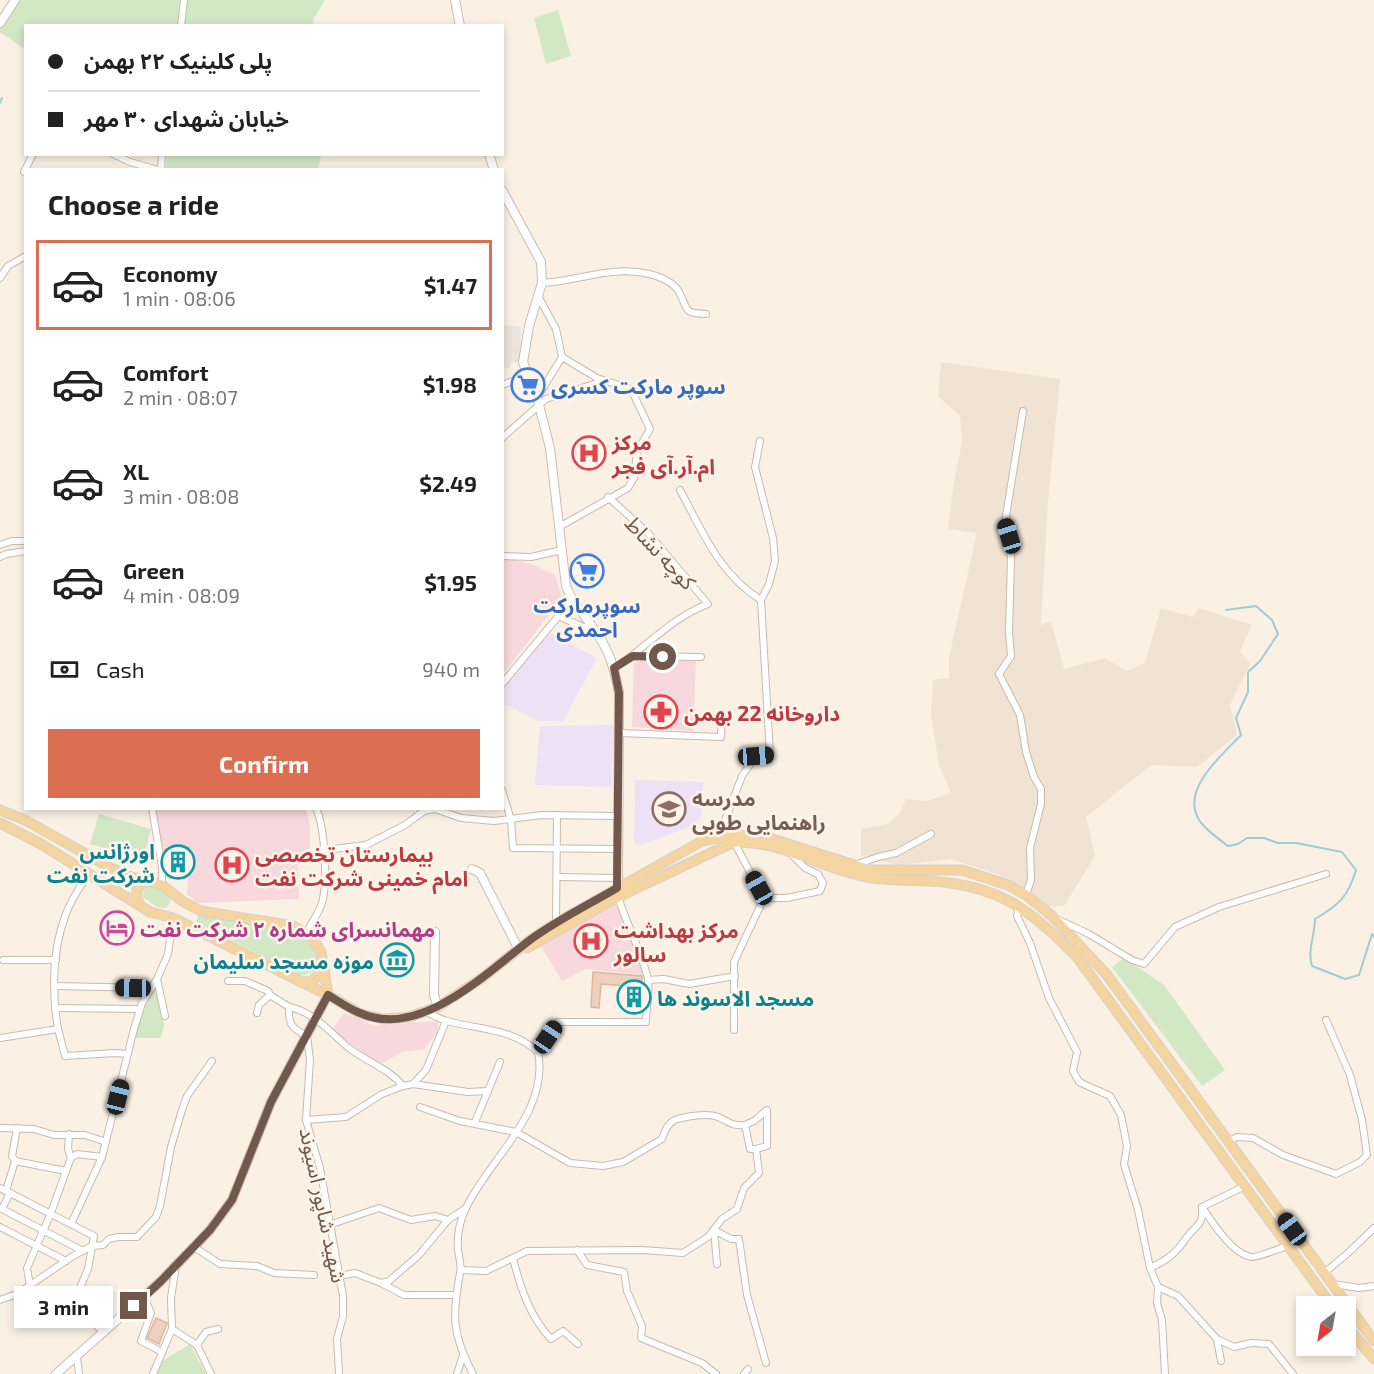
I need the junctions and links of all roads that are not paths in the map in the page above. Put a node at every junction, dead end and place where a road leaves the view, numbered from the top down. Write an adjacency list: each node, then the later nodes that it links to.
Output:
1 (15, 0): 4 (street)
2 (184, 0): 5 (street)
3 (455, 0): 6 (street)
4 (0, 23)
5 (181, 24)
6 (460, 24)
7 (117, 156): 8 (street)
8 (129, 162): 9 (street); 10 (street)
9 (128, 168)
10 (152, 168)
11 (504, 194): 14 (street)
12 (24, 257): 13 (street)
13 (0, 278)
14 (542, 283): 15 (street); 16 (street)
15 (538, 296): 17 (street); 18 (street)
16 (706, 314)
17 (562, 357): 19 (street); 21 (street)
18 (528, 375): 20 (street); 21 (street)
19 (604, 381): 21 (street); 26 (street)
20 (504, 384)
21 (538, 401): 23 (street); 27 (street)
22 (1023, 411): 71 (street)
23 (504, 436)
24 (760, 441): 34 (street)
25 (680, 490): 34 (street)
26 (608, 497): 27 (street); 38 (street, کوچه نشاط)
27 (560, 527): 30 (street)
28 (24, 541): 29 (street)
29 (0, 545)
30 (562, 550): 32 (street); 35 (street)
31 (24, 551): 33 (street)
32 (504, 556)
33 (0, 557)
34 (761, 600): 55 (street)
35 (571, 601): 36 (street); 37 (street)
36 (558, 616): 37 (street); 41 (street)
37 (600, 638): 40 (street)
38 (633, 656): 39 (street); 40 (street, کوچه نشاط)
39 (700, 657)
40 (614, 668): 43 (street)
41 (504, 682)
42 (722, 713): 43 (street)
43 (619, 733): 51 (street)
44 (504, 797): 52 (street)
45 (0, 810): 68 (main road)
46 (152, 810): 69 (street)
47 (430, 810): 61 (street)
48 (438, 810): 52 (street)
49 (318, 811): 61 (street)
50 (557, 815): 51 (street); 52 (street); 58 (street)
51 (618, 816): 60 (street)
52 (511, 820): 58 (street)
53 (0, 823): 65 (main road)
54 (931, 834): 63 (street)
55 (719, 836): 56 (main road); 59 (main road)
56 (702, 841): 62 (main road); 70 (main road)
57 (734, 842): 59 (main road); 62 (main road); 72 (street)
58 (558, 847): 60 (street); 67 (street)
59 (783, 848): 63 (main road); 72 (street); 74 (main road)
60 (618, 849): 70 (street)
61 (325, 850): 80 (street)
62 (708, 853): 70 (main road)
63 (855, 865): 71 (main road)
64 (472, 869): 81 (street)
65 (89, 873): 75 (main road); 83 (street)
66 (1326, 874): 76 (street)
67 (558, 877): 70 (street); 78 (street)
68 (148, 880): 69 (main road); 75 (main road)
69 (162, 885): 73 (main road)
70 (617, 888): 78 (main road); 81 (main road); 87 (street)
71 (1026, 895): 74 (main road); 76 (main road)
72 (764, 898): 85 (street)
73 (182, 901): 77 (main road); 80 (main road)
74 (1019, 905): 130 (main road); 152 (street)
75 (141, 906): 77 (main road)
76 (1052, 916): 124 (main road)
77 (173, 918): 86 (street); 89 (main road)
78 (556, 923): 81 (main road)
79 (435, 932): 95 (street)
80 (306, 934): 84 (main road)
81 (519, 950): 95 (main road)
82 (3, 960): 83 (street)
83 (56, 960): 90 (street)
84 (324, 971): 89 (main road); 93 (main road)
85 (735, 976): 87 (street); 105 (street)
86 (157, 979): 91 (street); 100 (street)
87 (648, 980): 108 (street)
88 (228, 981): 92 (street)
89 (301, 982): 93 (main road)
90 (54, 986): 91 (street); 96 (street)
91 (151, 988): 97 (street)
92 (270, 995): 94 (street); 99 (street)
93 (328, 995): 98 (main road); 101 (street)
94 (289, 1007): 101 (street); 106 (street)
95 (438, 1007): 98 (main road)
96 (55, 1008): 97 (street); 104 (street)
97 (140, 1009): 109 (street)
98 (425, 1011): 103 (street)
99 (257, 1013)
100 (165, 1016)
101 (316, 1019): 106 (street); 113 (street)
102 (1326, 1020): 124 (street)
103 (446, 1021): 108 (street); 112 (street)
104 (58, 1029): 107 (street); 109 (street)
105 (734, 1030)
106 (307, 1036): 116 (street, شهید شاپور اسیوند); 145 (street)
107 (0, 1038)
108 (538, 1053): 121 (street)
109 (128, 1054): 123 (street)
110 (212, 1061): 143 (street)
111 (500, 1062): 114 (street)
112 (413, 1084): 113 (street); 114 (street)
113 (403, 1086): 116 (street)
114 (488, 1091): 117 (street)
115 (420, 1107): 117 (street)
116 (306, 1120): 137 (street, شهید شاپور اسیوند)
117 (475, 1122): 121 (street)
118 (745, 1125): 121 (street); 125 (street); 125 (street)
119 (0, 1128): 120 (street)
120 (17, 1128): 122 (street); 128 (street)
121 (516, 1131): 132 (street)
122 (69, 1134): 123 (street); 127 (street)
123 (106, 1142): 126 (street)
124 (1228, 1142): 154 (main road)
125 (756, 1149): 140 (street)
126 (102, 1157): 127 (street); 136 (street)
127 (71, 1158): 129 (street)
128 (15, 1161): 129 (street); 131 (street)
129 (66, 1172): 134 (street)
130 (1245, 1186): 133 (street); 144 (main road)
131 (5, 1190): 134 (street); 141 (street)
132 (466, 1207): 135 (street); 153 (street)
133 (1202, 1207): 144 (street); 152 (street)
134 (51, 1213): 136 (street); 141 (street)
135 (448, 1220): 137 (street); 157 (street)
136 (71, 1224): 143 (street)
137 (329, 1225): 156 (street, شهید شاپور اسیوند)
138 (0, 1227): 142 (street)
139 (1374, 1228): 154 (street)
140 (714, 1230): 146 (street); 150 (street); 178 (street)
141 (44, 1231): 142 (street); 147 (street)
142 (37, 1246): 149 (street); 159 (street)
143 (92, 1246): 147 (street); 168 (street)
144 (1288, 1246): 163 (main road)
145 (194, 1247): 151 (street); 155 (street)
146 (577, 1250): 148 (street); 186 (street)
147 (83, 1251): 149 (street)
148 (513, 1258): 153 (street); 171 (street)
149 (66, 1261): 159 (street)
150 (717, 1263)
151 (176, 1265): 164 (street); 166 (street)
152 (1150, 1268): 160 (street)
153 (461, 1270): 162 (street)
154 (1323, 1272): 158 (main road)
155 (314, 1275)
156 (339, 1276): 157 (street); 183 (street, شهید شاپور اسیوند)
157 (381, 1283): 162 (street)
158 (1332, 1284): 161 (street); 173 (main road)
159 (30, 1286): 165 (street)
160 (1158, 1287): 170 (street); 187 (street)
161 (1374, 1287)
162 (456, 1295): 175 (street)
163 (1325, 1296)
164 (144, 1297): 168 (street); 174 (street)
165 (0, 1300)
166 (172, 1329): 172 (street); 174 (street)
167 (218, 1329): 172 (street)
168 (104, 1333): 176 (street)
169 (1356, 1334): 173 (main road)
170 (1217, 1339): 177 (street); 188 (street)
171 (579, 1344)
172 (197, 1345): 182 (street)
173 (1372, 1349)
174 (162, 1352): 181 (street)
175 (463, 1355): 184 (street); 185 (street)
176 (77, 1357): 179 (street); 180 (street)
177 (1221, 1361)
178 (766, 1364)
179 (56, 1374)
180 (79, 1374)
181 (153, 1374)
182 (211, 1374)
183 (339, 1374)
184 (457, 1374)
185 (473, 1374)
186 (716, 1374)
187 (1165, 1374)
188 (1293, 1374)

